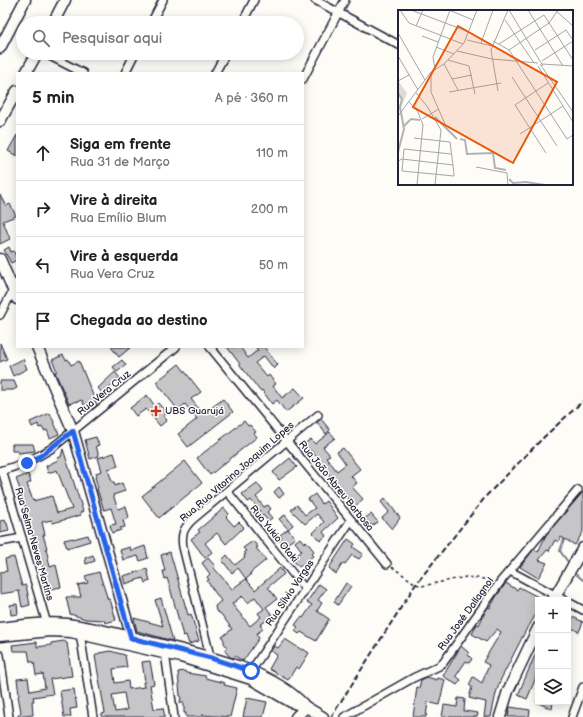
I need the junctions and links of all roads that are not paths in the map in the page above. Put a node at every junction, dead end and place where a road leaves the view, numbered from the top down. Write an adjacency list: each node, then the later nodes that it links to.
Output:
1 (25, 0): 8 (main road)
2 (65, 0): 9 (main road)
3 (164, 0): 10 (street)
4 (254, 0): 11 (street)
5 (315, 0): 7 (street)
6 (344, 0): 7 (street)
7 (338, 12): 13 (street); 23 (street)
8 (17, 16)
9 (57, 16)
10 (155, 16)
11 (246, 16)
12 (16, 17): 14 (main road)
13 (398, 43)
14 (0, 48)
15 (33, 60): 19 (main road)
16 (57, 60): 20 (street)
17 (132, 60): 21 (street)
18 (222, 60): 22 (street)
19 (27, 72)
20 (80, 72)
21 (126, 72)
22 (216, 72)
23 (304, 77)
24 (16, 93): 25 (main road)
25 (0, 121)
26 (0, 259): 27 (main road)
27 (16, 290): 28 (street)
28 (0, 315)
29 (38, 348): 33 (main road)
30 (175, 348): 33 (street, Rua Vera Cruz)
31 (211, 348): 34 (street, Rua João Abreu Barbosa)
32 (318, 415): 34 (street, Rua Rua Vitorino Joaquim Lopes)
33 (73, 431): 35 (street, Rua Vera Cruz); 54 (main road)
34 (287, 441): 37 (street, Rua Rua Vitorino Joaquim Lopes); 38 (street, Rua João Abreu Barbosa)
35 (1, 471): 39 (street, Rua Selma Neves Martins)
36 (578, 490): 43 (street, Rua José Dallagnol)
37 (226, 491): 44 (street, Rua Yukio Otaki); 57 (street, Rua Rua Vitorino Joaquim Lopes)
38 (351, 520): 42 (street, Rua João Abreu Barbosa); 44 (street, Rua Sílvio Vargas)
39 (22, 538): 40 (street); 49 (street, Rua Selma Neves Martins)
40 (0, 542)
41 (583, 548): 46 (main road)
42 (387, 564)
43 (510, 571): 45 (street); 66 (street, Rua José Dallagnol)
44 (305, 589): 58 (street, Rua Sílvio Vargas)
45 (554, 597)
46 (558, 597)
47 (571, 604): 48 (street)
48 (583, 610)
49 (47, 624): 50 (main road); 54 (main road)
50 (0, 628)
51 (80, 633): 53 (main road); 54 (main road); 62 (street)
52 (536, 633): 67 (main road)
53 (0, 636)
54 (133, 642): 55 (main road); 57 (main road)
55 (165, 653): 57 (main road); 63 (street)
56 (0, 655): 61 (street)
57 (212, 662): 58 (main road)
58 (249, 674): 60 (main road)
59 (583, 687): 68 (street)
60 (306, 707): 64 (main road); 65 (main road)
61 (9, 717)
62 (92, 717)
63 (174, 717)
64 (296, 717)
65 (323, 717)
66 (344, 717)
67 (500, 717)
68 (572, 717)

